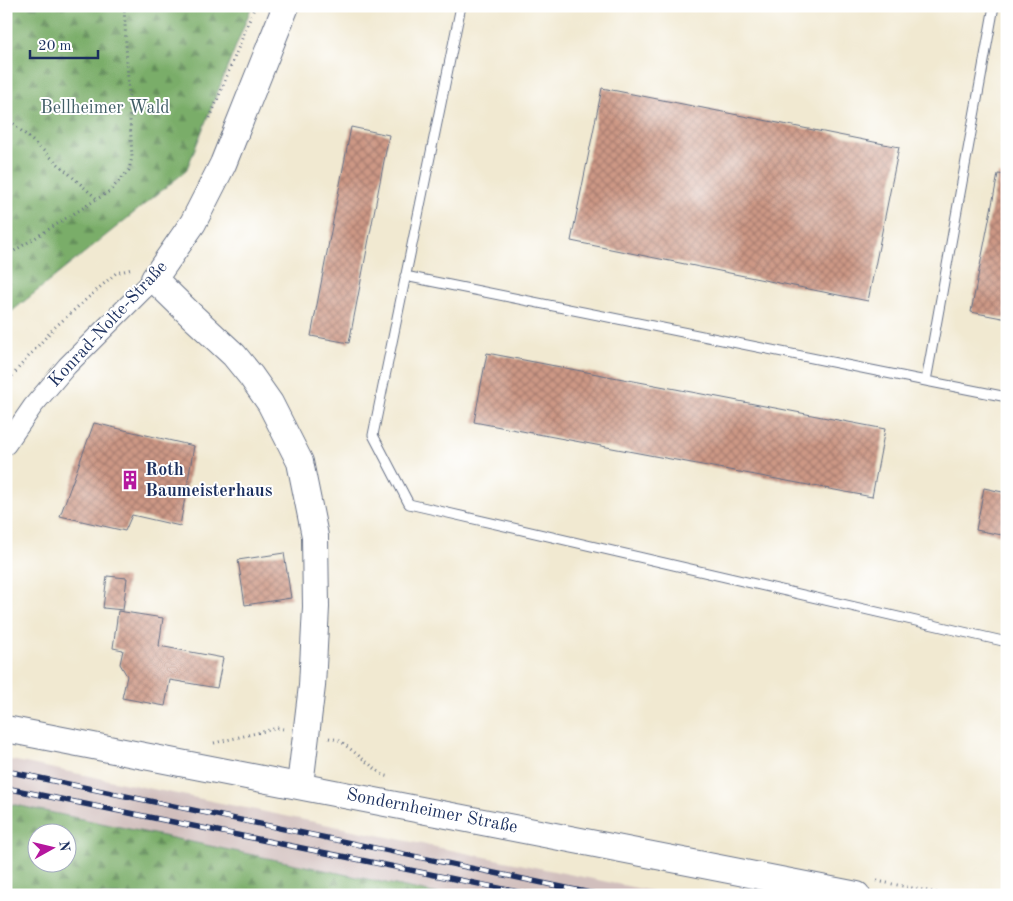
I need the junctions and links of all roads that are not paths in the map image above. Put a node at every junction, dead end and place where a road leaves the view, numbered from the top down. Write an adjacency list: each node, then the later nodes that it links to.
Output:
1 (286, 6): 5 (main road, Konrad-Nolte-Straße)
2 (460, 6): 4 (lane)
3 (994, 6): 6 (lane)
4 (405, 276): 6 (lane); 9 (lane)
5 (142, 278): 8 (street, Konrad-Nolte-Straße); 11 (main road)
6 (926, 381): 7 (lane)
7 (1007, 397)
8 (6, 445)
9 (1007, 642)
10 (6, 729): 11 (main road, Sondernheimer Straße)
11 (300, 785): 12 (main road, Sondernheimer Straße)
12 (857, 895)

